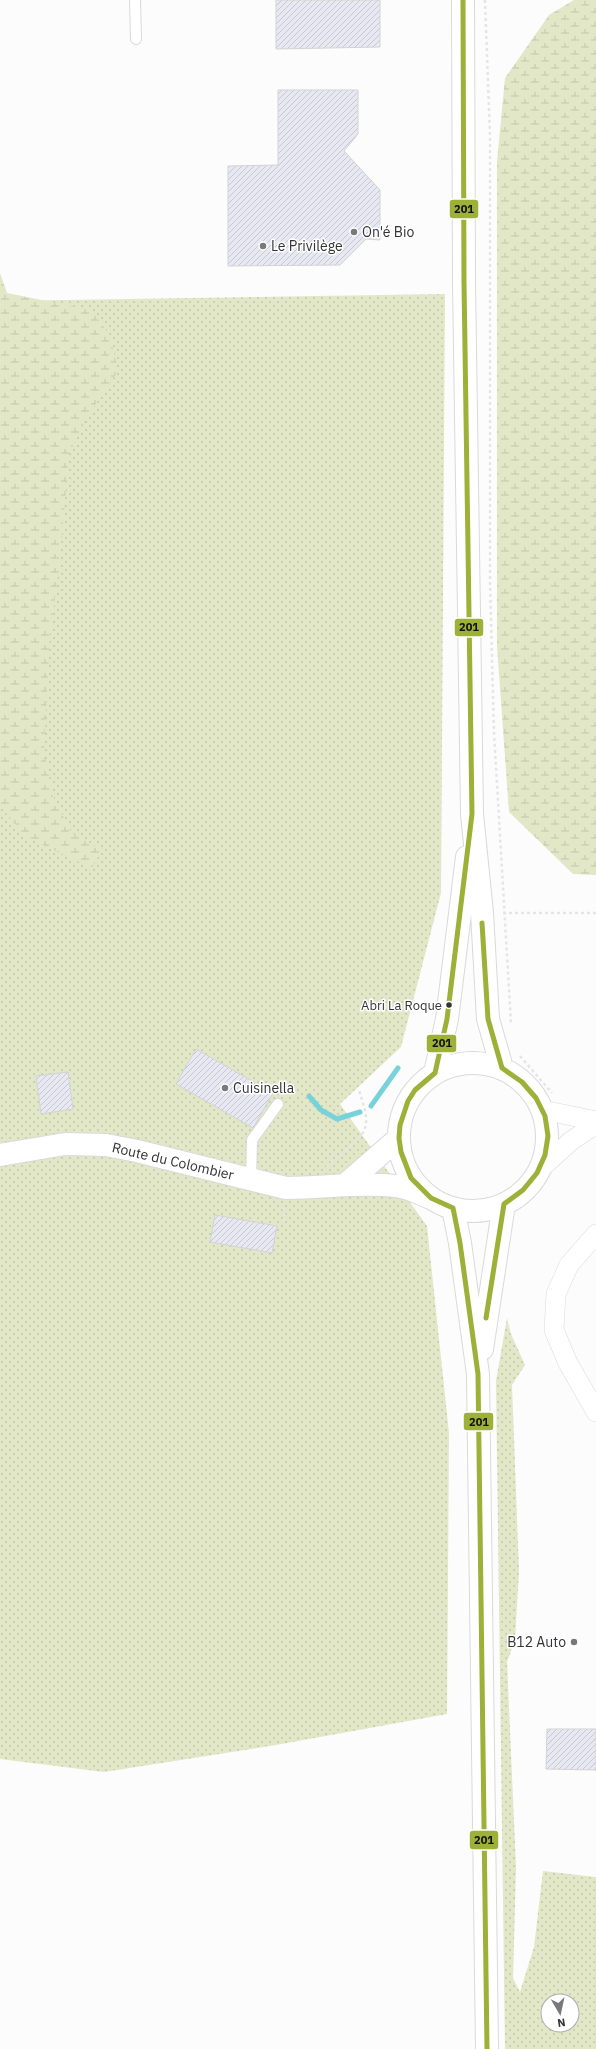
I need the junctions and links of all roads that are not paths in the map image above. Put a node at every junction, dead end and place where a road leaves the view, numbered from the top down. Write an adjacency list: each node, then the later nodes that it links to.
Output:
1 (135, 0): 3 (lane)
2 (463, 0): 4 (main road)
3 (136, 39)
4 (472, 814): 5 (main road); 6 (main road)
5 (502, 1068): 6 (main road); 7 (main road)
6 (435, 1073): 10 (main road)
7 (550, 1103): 9 (street); 12 (main road)
8 (278, 1104): 13 (lane)
9 (596, 1123): 12 (street)
10 (399, 1138): 14 (main road); 15 (main road)
11 (0, 1155): 13 (main road, Route du Colombier)
12 (541, 1168): 16 (main road)
13 (251, 1180): 14 (main road, Route du Colombier)
14 (346, 1184): 15 (main road, Route du Colombier)
15 (431, 1198): 17 (main road, Route du Colombier)
16 (504, 1204): 17 (main road, Route du Colombier); 19 (main road)
17 (453, 1208): 19 (main road)
18 (596, 1234): 20 (street)
19 (478, 1374): 21 (main road)
20 (596, 1412)
21 (486, 2049)

